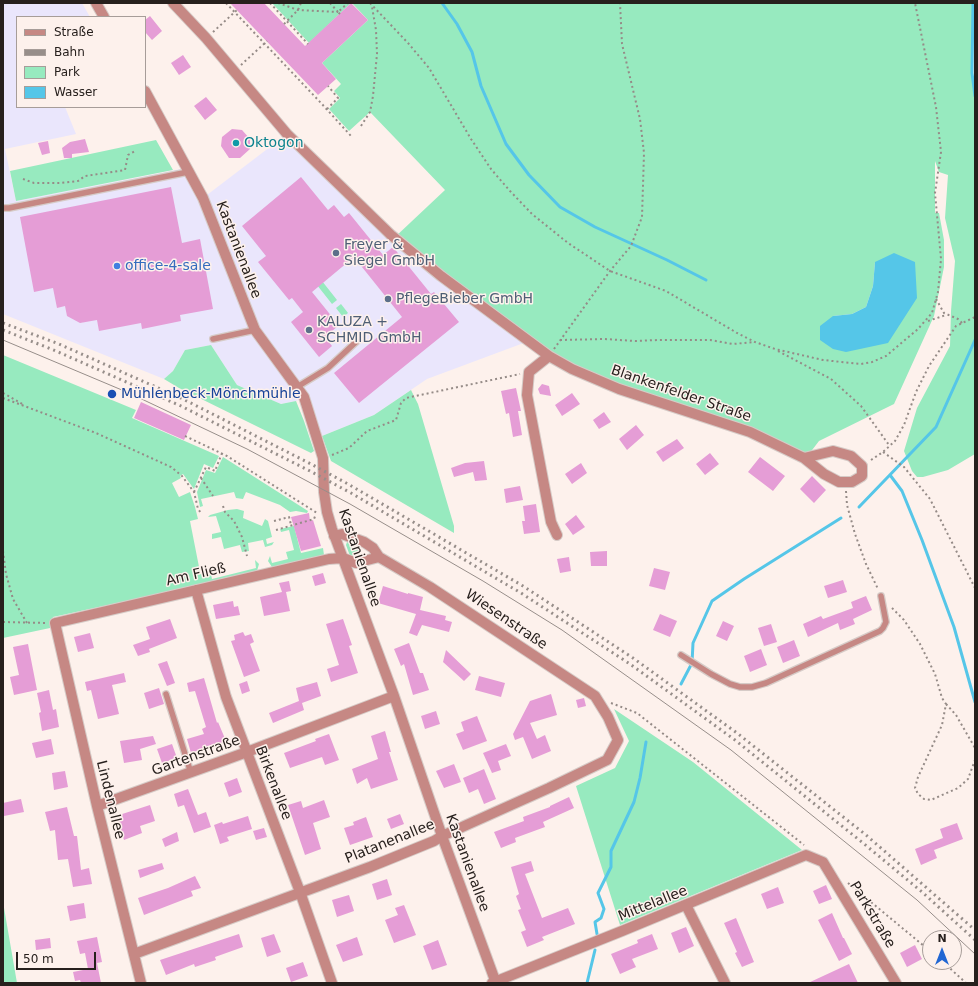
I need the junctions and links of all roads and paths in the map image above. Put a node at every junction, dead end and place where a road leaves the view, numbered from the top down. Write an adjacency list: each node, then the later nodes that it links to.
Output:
1 (96, 3): 16 (street)
2 (173, 3): 19 (street, Blankenfelder Straße)
3 (226, 3): 14 (path)
4 (270, 3): 17 (path)
5 (278, 3): 13 (path)
6 (301, 3): 13 (path)
7 (330, 3): 15 (path)
8 (348, 3): 15 (path)
9 (370, 3): 12 (path)
10 (620, 3): 33 (path)
11 (915, 3): 34 (path)
12 (372, 6): 27 (path); 33 (path)
13 (298, 10): 15 (path); 17 (path)
14 (236, 11): 19 (path); 21 (path)
15 (339, 13)
16 (103, 16)
17 (287, 21): 18 (path); 22 (path)
18 (284, 24)
19 (206, 38): 23 (street, Blankenfelder Straße)
20 (267, 41): 21 (path)
21 (264, 44): 23 (path); 26 (path)
22 (308, 44)
23 (234, 71): 45 (street, Blankenfelder Straße)
24 (328, 86): 26 (path)
25 (146, 93): 30 (street, Kastanienallee)
26 (327, 109): 28 (path)
27 (361, 126)
28 (351, 136)
29 (135, 151): 31 (path)
30 (188, 172): 32 (lane); 39 (street, Kastanienallee)
31 (23, 179)
32 (3, 208)
33 (610, 271): 41 (path); 43 (path)
34 (936, 299): 35 (path); 37 (path)
35 (947, 314): 37 (path); 38 (path)
36 (975, 317): 38 (path)
37 (926, 321): 44 (path)
38 (962, 323): 52 (path)
39 (255, 330): 40 (lane); 47 (street, Kastanienallee)
40 (213, 339)
41 (560, 340): 43 (path); 45 (path)
42 (357, 341): 47 (lane)
43 (755, 342): 44 (path)
44 (775, 349): 52 (path)
45 (549, 356): 46 (street); 56 (street, Blankenfelder Straße)
46 (529, 372): 55 (path); 67 (street)
47 (297, 388): 55 (street, Kastanienallee)
48 (3, 393): 50 (path)
49 (3, 398): 50 (path)
50 (32, 410): 60 (path)
51 (185, 436): 54 (path)
52 (889, 445): 53 (path)
53 (883, 452): 57 (path); 73 (path)
54 (222, 453): 58 (path); 65 (path)
55 (324, 458): 68 (street, Kastanienallee)
56 (804, 458): 57 (street); 59 (street, Blankenfelder Straße)
57 (862, 466): 59 (street)
58 (201, 478): 60 (path); 61 (path)
59 (845, 482): 75 (path)
60 (194, 492): 63 (path)
61 (213, 496)
62 (223, 506): 70 (path)
63 (202, 514)
64 (274, 521): 65 (path)
65 (291, 525): 66 (path)
66 (276, 530)
67 (557, 535)
68 (334, 536): 71 (street, Wiesenstraße); 72 (street, Kastanienallee)
69 (3, 550): 77 (path)
70 (247, 556)
71 (379, 557): 72 (street); 82 (street, Wiesenstraße)
72 (343, 558): 74 (street, Am Fließ); 81 (street, Kastanienallee)
73 (975, 588)
74 (196, 590): 78 (street, Am Fließ); 86 (street, Birkenallee)
75 (881, 596): 79 (lane); 83 (path)
76 (3, 622): 77 (path)
77 (27, 623): 78 (path)
78 (55, 623): 89 (street, Lindenallee)
79 (681, 655)
80 (166, 694): 88 (lane)
81 (394, 696): 86 (street, Gartenstraße); 90 (street, Kastanienallee)
82 (595, 696): 84 (street, Wiesenstraße); 91 (path)
83 (946, 704): 85 (path); 87 (path)
84 (608, 717): 90 (street, Platanenallee)
85 (975, 748)
86 (247, 752): 88 (street, Gartenstraße); 94 (street, Birkenallee)
87 (975, 760)
88 (191, 772): 89 (street, Gartenstraße)
89 (97, 806): 97 (street, Lindenallee)
90 (442, 836): 94 (street, Platanenallee); 99 (street, Kastanienallee)
91 (804, 845)
92 (823, 862): 95 (street, Mittelallee); 103 (street, Parkstraße)
93 (847, 882): 96 (path)
94 (300, 892): 97 (street, Platanenallee); 101 (street, Birkenallee)
95 (686, 905): 99 (street, Mittelallee); 102 (street)
96 (922, 944)
97 (134, 954): 100 (street, Lindenallee)
98 (952, 970): 104 (path)
99 (494, 982)
100 (140, 983)
101 (332, 983)
102 (725, 983)
103 (896, 983)
104 (966, 983)

